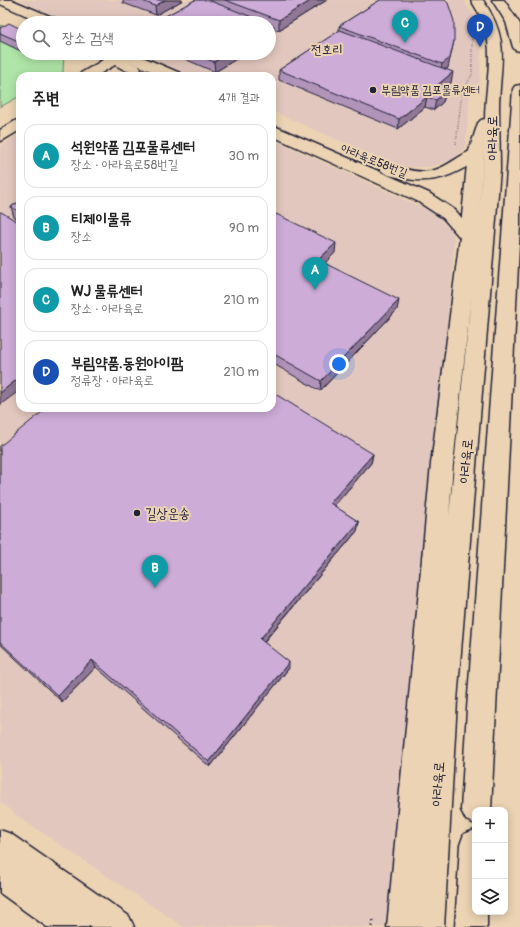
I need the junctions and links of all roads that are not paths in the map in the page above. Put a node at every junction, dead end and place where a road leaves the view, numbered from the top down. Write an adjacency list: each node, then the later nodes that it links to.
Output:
1 (2, 0): 5 (street)
2 (478, 0): 17 (street, 아라육로)
3 (498, 0): 7 (street)
4 (0, 10): 6 (street)
5 (38, 16)
6 (16, 17)
7 (520, 47)
8 (120, 60): 12 (street)
9 (122, 60): 13 (street)
10 (127, 60): 14 (street)
11 (130, 60): 15 (street)
12 (94, 72)
13 (108, 72)
14 (144, 72)
15 (164, 72)
16 (520, 89): 18 (street, 아라육로)
17 (492, 105): 25 (street); 34 (street, 아라육로)
18 (520, 112): 27 (street, 아라육로)
19 (16, 115): 21 (street)
20 (276, 120): 25 (street, 아라육로58번길)
21 (0, 124)
22 (16, 126): 24 (street)
23 (276, 132): 26 (street)
24 (0, 136)
25 (476, 154): 26 (street)
26 (469, 238): 33 (street)
27 (476, 807)
28 (0, 845): 32 (street)
29 (0, 874): 31 (street)
30 (474, 879): 35 (street)
31 (73, 927)
32 (118, 927)
33 (403, 927)
34 (428, 927)
35 (472, 927)

